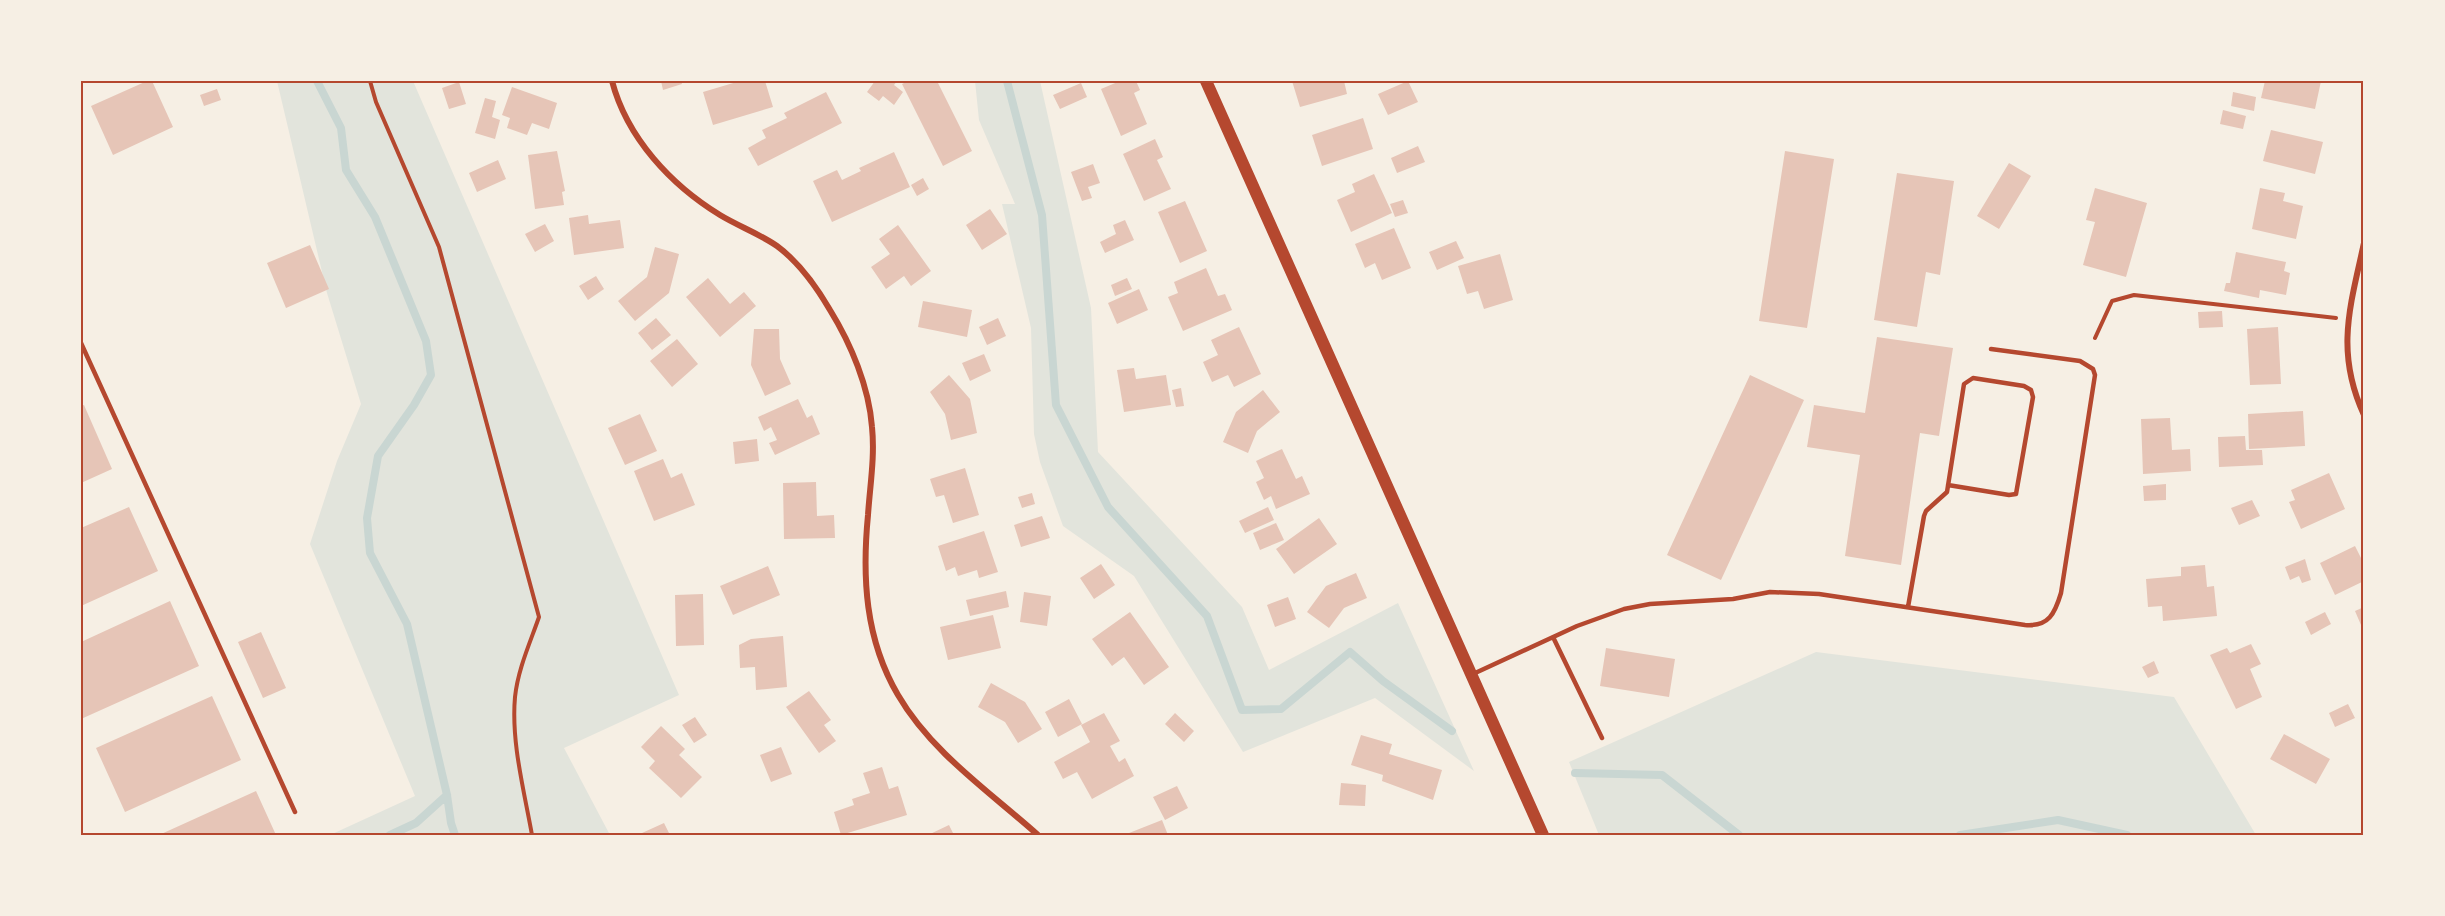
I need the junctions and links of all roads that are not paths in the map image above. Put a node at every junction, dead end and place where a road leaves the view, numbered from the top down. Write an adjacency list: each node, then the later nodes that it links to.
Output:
1 (612, 81): 13 (street)
2 (1206, 81): 10 (main road)
3 (2364, 243): 6 (street)
4 (81, 343): 12 (lane)
5 (1991, 349): 8 (lane)
6 (2364, 415)
7 (1948, 485): 7 (lane); 8 (lane)
8 (1908, 607): 9 (lane)
9 (1553, 636): 10 (lane); 11 (lane)
10 (1473, 674): 14 (main road)
11 (1602, 738)
12 (295, 812)
13 (1038, 835)
14 (1543, 835)

